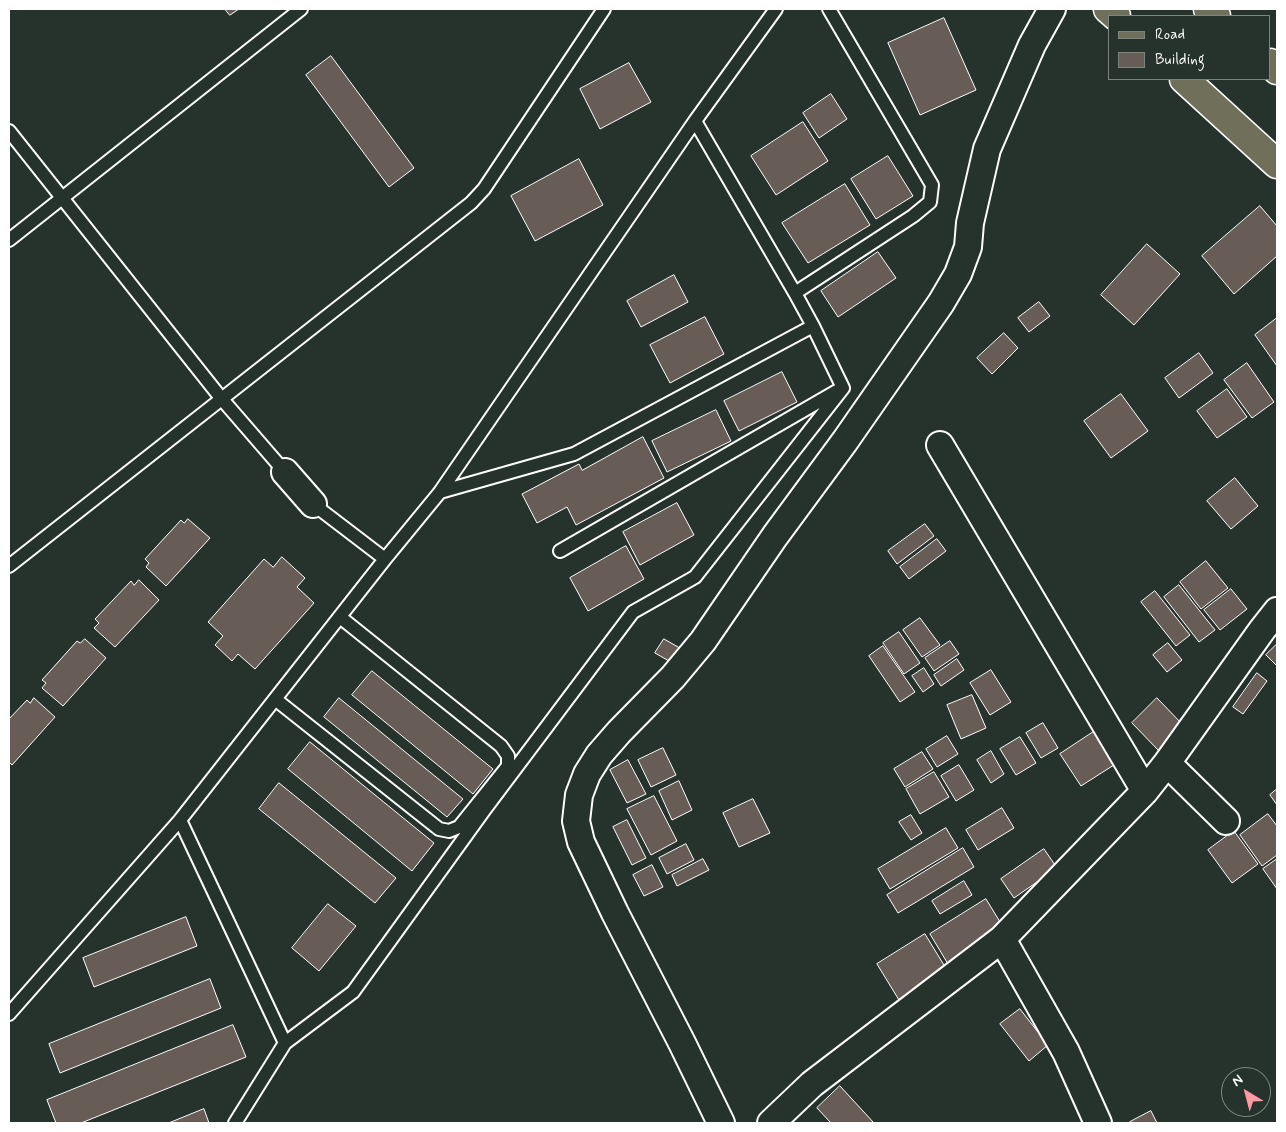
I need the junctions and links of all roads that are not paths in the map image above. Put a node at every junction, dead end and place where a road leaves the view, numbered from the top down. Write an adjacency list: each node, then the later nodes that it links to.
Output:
1 (301, 9): 10 (lane)
2 (604, 9): 15 (lane)
3 (776, 9): 7 (lane)
4 (829, 9): 12 (lane)
5 (1052, 9): 34 (street)
6 (1185, 80): 9 (main road)
7 (694, 121): 12 (lane); 18 (lane)
8 (9, 131): 10 (lane)
9 (1277, 164)
10 (62, 198): 11 (lane); 15 (lane)
11 (9, 240)
12 (795, 293): 13 (lane)
13 (813, 326): 14 (lane); 18 (lane)
14 (843, 388): 20 (lane); 32 (lane)
15 (222, 398): 17 (lane); 22 (lane)
16 (940, 446): 27 (street)
17 (285, 472): 19 (street)
18 (440, 492): 21 (lane)
19 (313, 504): 21 (lane)
20 (560, 551)
21 (386, 559): 24 (lane)
22 (9, 566)
23 (1277, 611): 26 (street)
24 (340, 617): 25 (lane); 25 (lane)
25 (275, 699): 28 (lane)
26 (1167, 763): 27 (street); 29 (street)
27 (1145, 791): 30 (street)
28 (180, 820): 31 (lane); 32 (lane)
29 (1226, 821)
30 (1002, 939): 35 (street); 36 (street)
31 (9, 1014)
32 (285, 1043): 33 (lane)
33 (235, 1123)
34 (721, 1123)
35 (771, 1123)
36 (1098, 1123)

